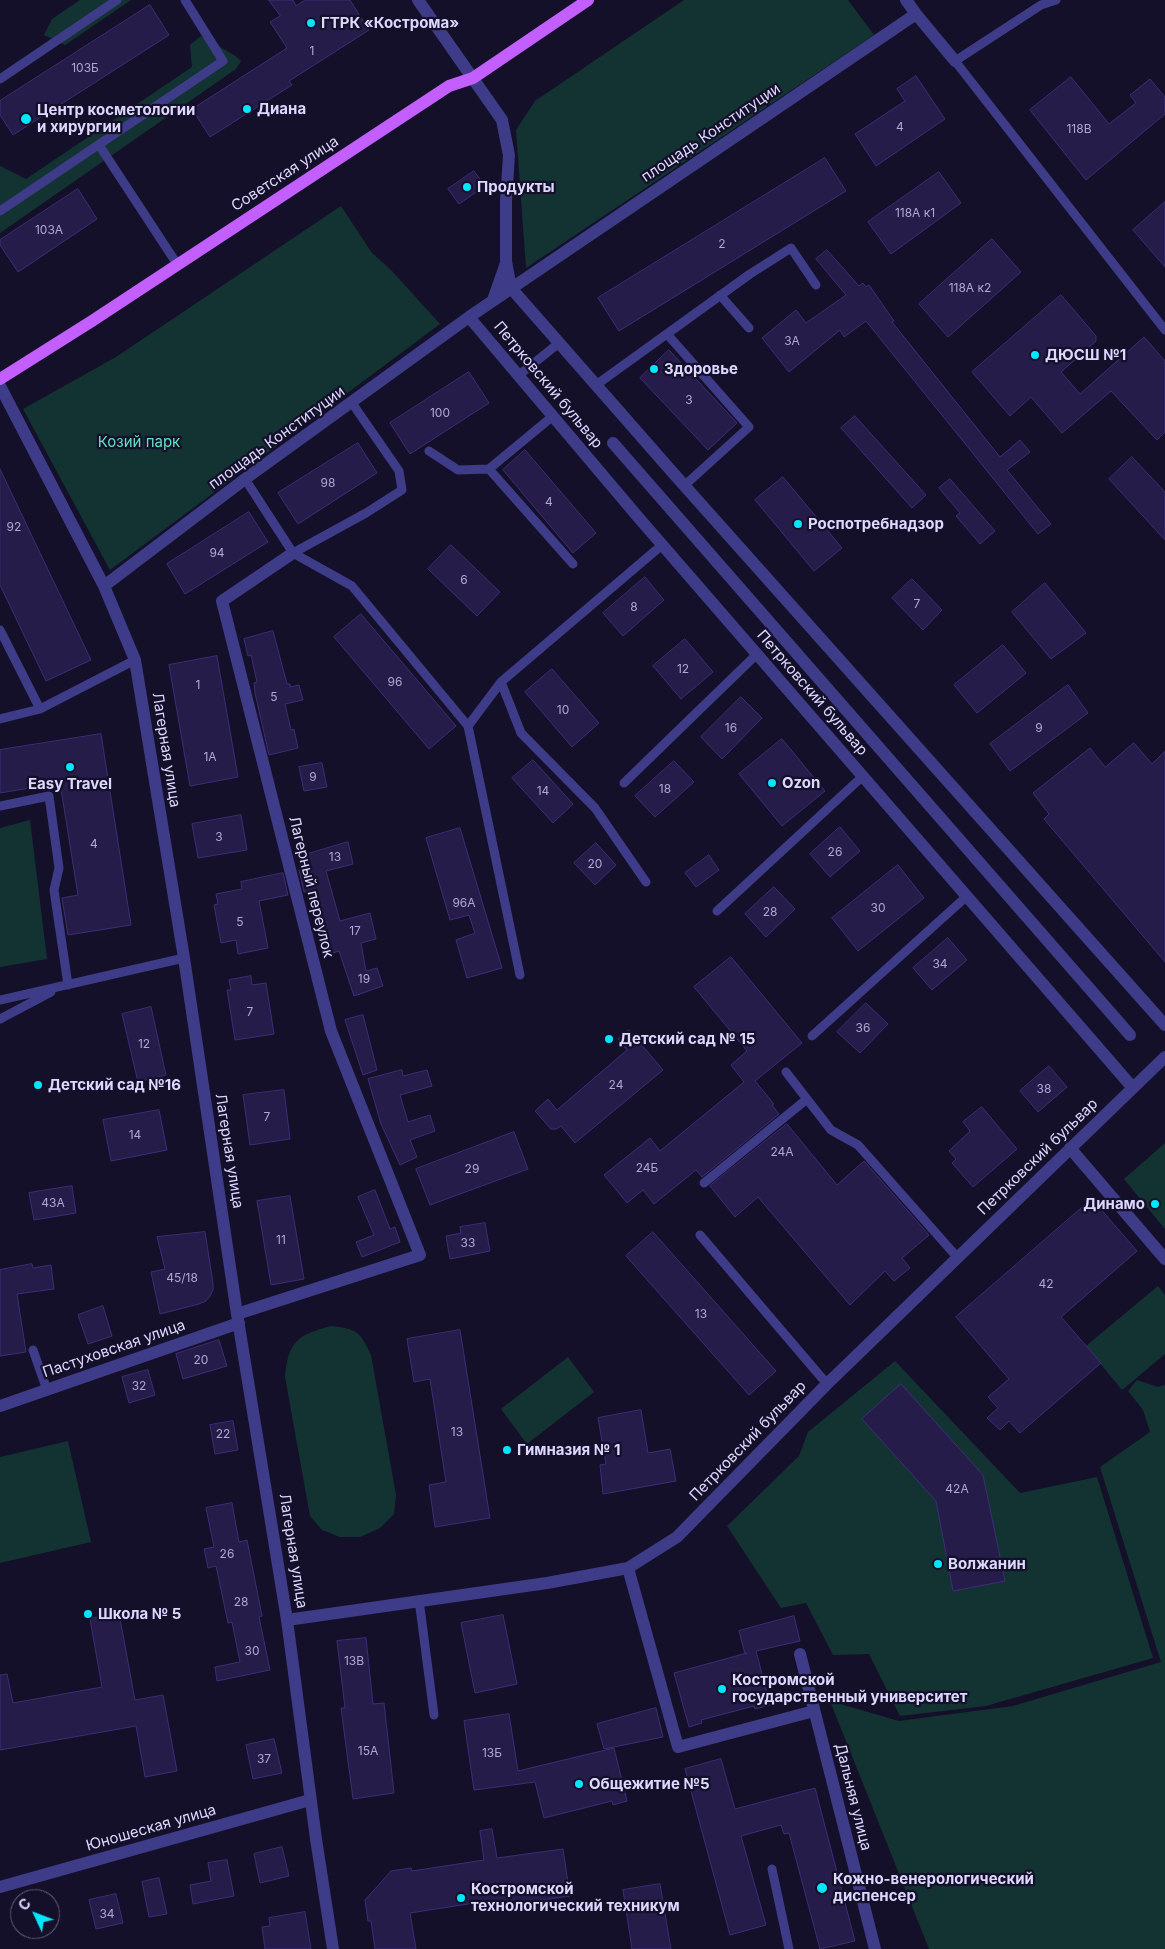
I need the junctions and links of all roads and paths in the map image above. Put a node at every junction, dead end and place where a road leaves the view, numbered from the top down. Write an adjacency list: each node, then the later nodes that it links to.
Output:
1 (118, 0): 8 (lane)
2 (185, 0): 10 (lane)
3 (418, 0): 9 (street)
4 (588, 0): 9 (main road, Советская улица)
5 (1056, 0): 7 (lane)
6 (912, 5): 7 (street, площадь Конституции); 15 (street, площадь Конституции)
7 (955, 61): 20 (lane)
8 (0, 78)
9 (473, 78): 12 (street); 13 (main road, Советская улица)
10 (99, 145): 11 (lane); 13 (lane)
11 (0, 212)
12 (506, 261): 15 (street); 17 (street)
13 (177, 264): 24 (main road, Советская улица)
14 (816, 286): 16 (lane)
15 (511, 288): 17 (street, площадь Конституции); 22 (street)
16 (720, 295): 19 (lane); 21 (lane)
17 (493, 300): 18 (street, площадь Конституции)
18 (469, 317): 23 (street, Петрковский бульвар); 27 (street, площадь Конституции)
19 (749, 328)
20 (1165, 330)
21 (667, 334): 25 (lane); 33 (lane)
22 (559, 343): 23 (lane); 25 (street)
23 (519, 375): 28 (street, Петрковский бульвар)
24 (0, 379)
25 (596, 385): 33 (street)
26 (0, 386): 37 (street, Лагерная улица)
27 (352, 403): 32 (street, площадь Конституции); 35 (lane)
28 (553, 416): 31 (lane); 34 (street, Петрковский бульвар)
29 (613, 442): 57 (street)
30 (429, 451): 31 (lane)
31 (489, 469): 36 (lane)
32 (245, 479): 35 (lane); 37 (street, площадь Конституции)
33 (684, 486): 56 (street)
34 (662, 545): 39 (street, Петрковский бульвар); 41 (lane)
35 (293, 553): 44 (lane); 66 (street, Лагерный переулок)
36 (573, 564)
37 (104, 586): 40 (street, Лагерная улица)
38 (0, 630): 42 (lane)
39 (757, 654): 45 (street, Петрковский бульвар); 46 (lane)
40 (135, 660): 42 (lane); 51 (street, Лагерная улица)
41 (500, 682): 44 (lane); 48 (lane)
42 (40, 709): 43 (lane)
43 (0, 719)
44 (468, 726): 52 (lane)
45 (863, 776): 49 (street, Петрковский бульвар); 50 (lane)
46 (624, 783)
47 (0, 806): 53 (lane)
48 (646, 882)
49 (967, 896): 58 (lane); 61 (street, Петрковский бульвар)
50 (717, 911)
51 (184, 958): 53 (lane); 69 (street, Лагерная улица)
52 (520, 975)
53 (64, 986): 54 (lane); 55 (lane)
54 (0, 1000)
55 (0, 1019)
56 (1165, 1025)
57 (1130, 1034)
58 (812, 1036)
59 (1165, 1058): 61 (street, Петрковский бульвар)
60 (786, 1072): 62 (lane)
61 (1133, 1088): 63 (street, Петрковский бульвар)
62 (807, 1099): 64 (lane); 67 (lane)
63 (1070, 1148): 67 (street, Петрковский бульвар); 68 (street)
64 (704, 1184)
65 (700, 1235): 71 (lane)
66 (420, 1255): 69 (street, Пастуховская улица)
67 (957, 1257): 71 (street, Петрковский бульвар)
68 (1165, 1259)
69 (238, 1319): 72 (street, Пастуховская улица); 76 (street, Лагерная улица)
70 (33, 1350): 72 (lane)
71 (827, 1384): 74 (street, Петрковский бульвар)
72 (47, 1390): 73 (street, Пастуховская улица)
73 (0, 1406)
74 (628, 1568): 75 (street, Петрковский бульвар); 78 (street)
75 (419, 1600): 76 (street, Петрковский бульвар); 79 (lane)
76 (288, 1620): 80 (street, Лагерная улица)
77 (800, 1654): 78 (street, Дальняя улица)
78 (814, 1711): 83 (street, Дальняя улица)
79 (434, 1715)
80 (310, 1800): 82 (street, Юношеская улица); 84 (street, Лагерная улица)
81 (772, 1869): 85 (lane)
82 (0, 1887)
83 (873, 1948)
84 (333, 1949)
85 (789, 1949)

